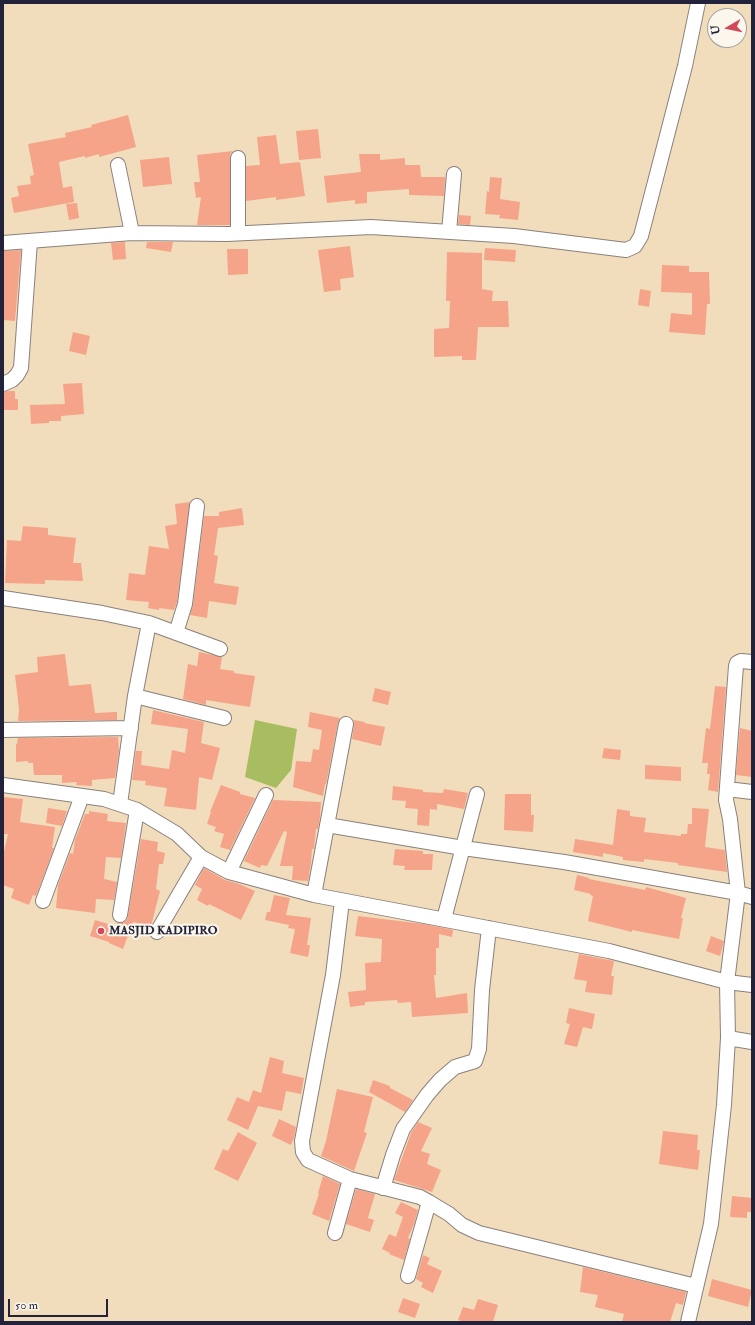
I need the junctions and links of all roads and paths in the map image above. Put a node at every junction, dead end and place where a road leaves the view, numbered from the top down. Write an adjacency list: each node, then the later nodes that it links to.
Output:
1 (698, 3): 5 (street)
2 (238, 158): 7 (street)
3 (118, 165): 6 (street)
4 (454, 174): 5 (street)
5 (449, 232): 7 (street)
6 (132, 233): 7 (street); 8 (street)
7 (238, 234)
8 (30, 241): 9 (street); 10 (street)
9 (3, 243)
10 (3, 384)
11 (197, 506): 14 (street)
12 (3, 598): 13 (street)
13 (149, 624): 14 (street); 17 (street)
14 (176, 633): 15 (street)
15 (220, 649)
16 (752, 662): 25 (street)
17 (136, 696): 18 (street); 20 (street)
18 (224, 718)
19 (346, 724): 30 (street)
20 (131, 728): 21 (street); 28 (street)
21 (3, 730)
22 (3, 785): 27 (street)
23 (752, 792): 25 (street)
24 (477, 794): 31 (street)
25 (726, 794): 34 (street)
26 (266, 795): 33 (street)
27 (82, 796): 28 (street); 37 (street)
28 (120, 804): 29 (street)
29 (137, 810): 32 (street); 39 (street)
30 (327, 826): 31 (street); 35 (street)
31 (463, 848): 34 (street); 40 (street)
32 (201, 857): 33 (street); 42 (street)
33 (229, 872): 35 (street)
34 (738, 893): 36 (street); 43 (street)
35 (314, 895): 38 (street)
36 (752, 897)
37 (43, 901)
38 (342, 901): 40 (street); 47 (street)
39 (120, 915)
40 (444, 919): 41 (street)
41 (489, 928): 43 (street); 48 (street)
42 (157, 932)
43 (727, 982): 44 (street); 45 (street)
44 (752, 985)
45 (728, 1038): 46 (street); 52 (street)
46 (752, 1042)
47 (350, 1179): 48 (street); 50 (street)
48 (383, 1188): 49 (street)
49 (429, 1202): 51 (street); 52 (street)
50 (335, 1233)
51 (408, 1276)
52 (696, 1286): 53 (street)
53 (688, 1322)

